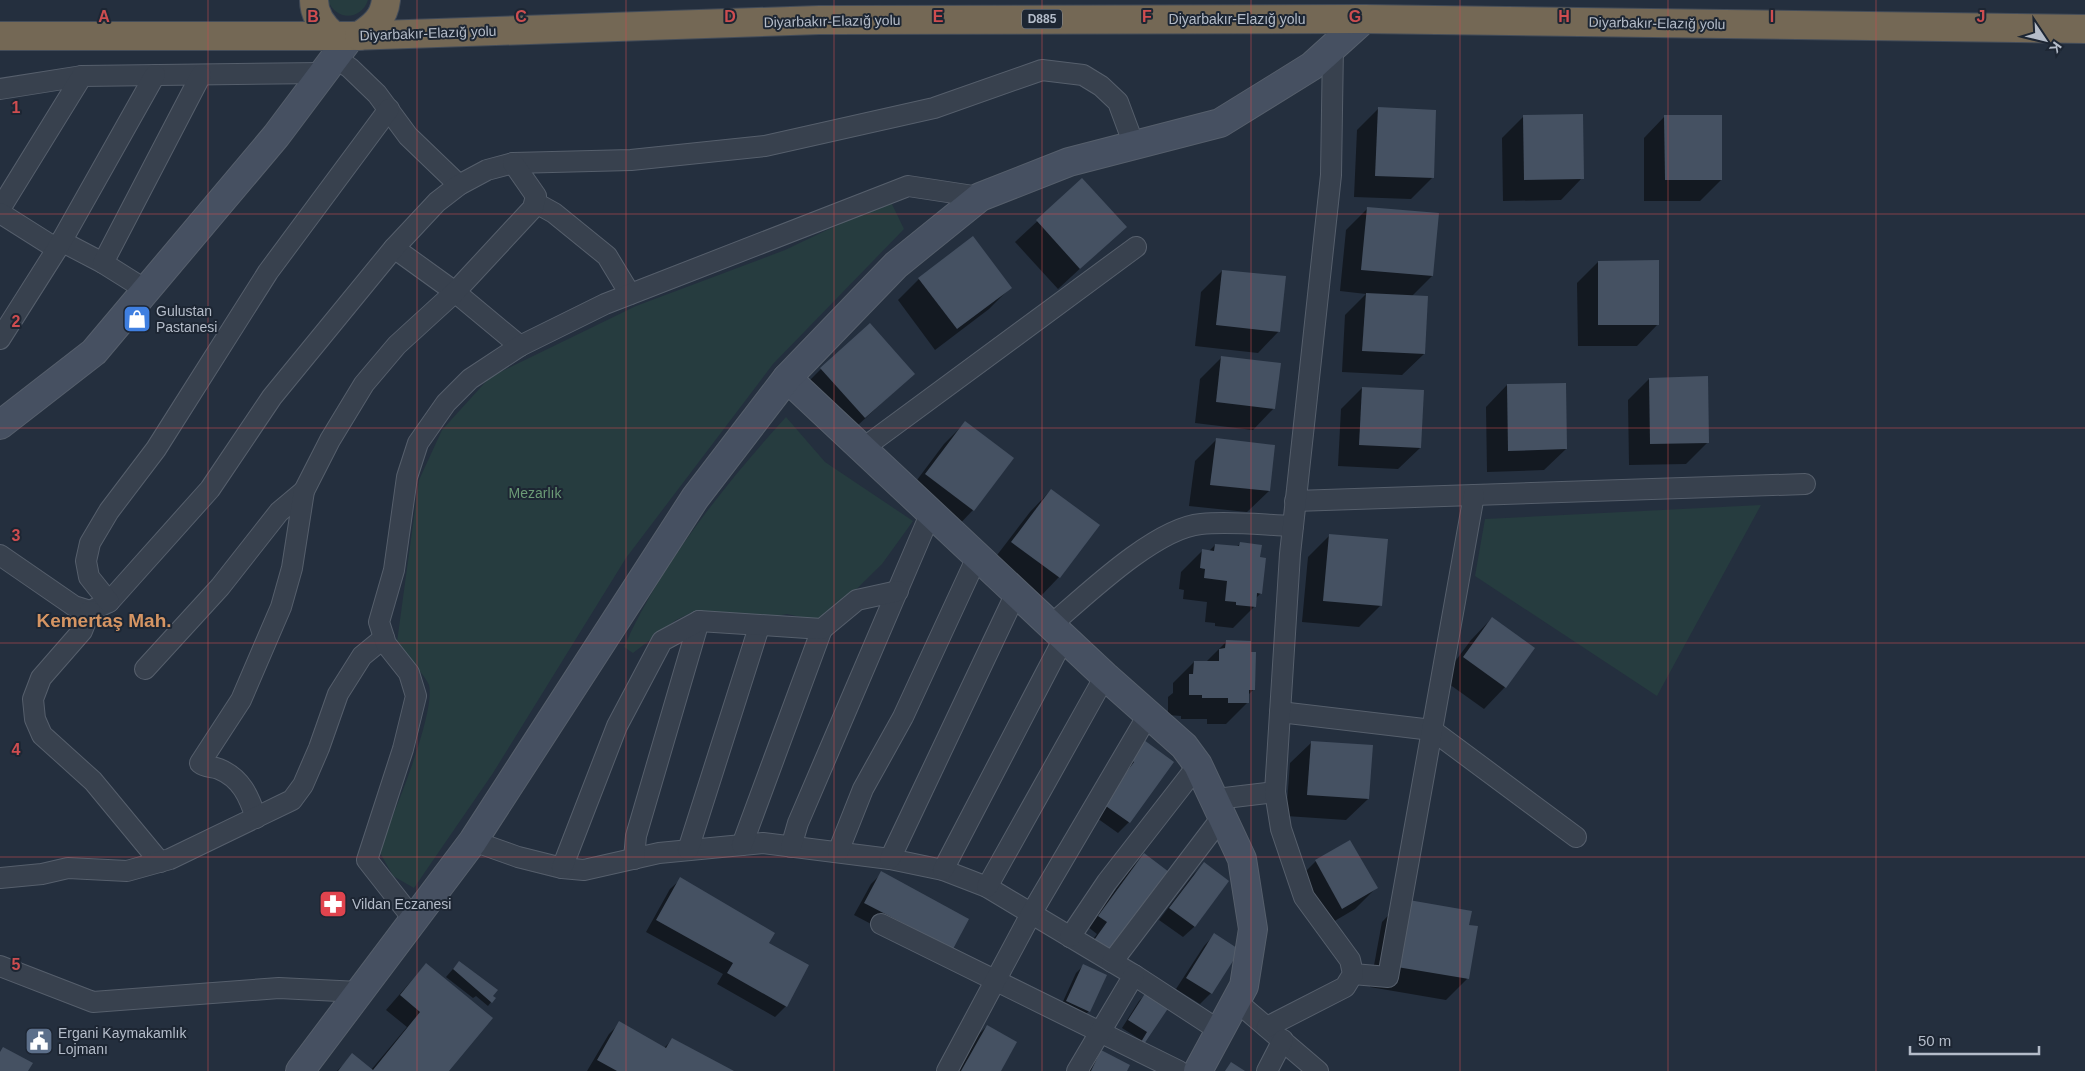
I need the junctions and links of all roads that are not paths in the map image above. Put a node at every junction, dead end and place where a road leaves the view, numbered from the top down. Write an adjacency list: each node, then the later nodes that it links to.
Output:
1 (314, 0): 7 (highway)
2 (386, 0): 7 (highway)
3 (1364, 19): 4 (highway, Diyarbakır-Elazığ yolu / D885); 6 (street); 7 (highway, Diyarbakır-Elazığ yolu / D885)
4 (2085, 29)
5 (0, 36): 7 (highway, Diyarbakır-Elazığ yolu / D885)
6 (1333, 46): 13 (street); 34 (street)
7 (340, 48): 9 (street); 12 (street); 23 (street)
8 (155, 75): 9 (street); 10 (street); 19 (street)
9 (201, 75): 22 (street)
10 (82, 76): 11 (street); 18 (street)
11 (1, 90)
12 (389, 109): 15 (street); 41 (street)
13 (1134, 145): 14 (street); 16 (street)
14 (513, 164): 15 (street); 17 (street)
15 (459, 185): 21 (street)
16 (980, 197): 25 (street); 28 (street)
17 (536, 203): 24 (street); 25 (street)
18 (0, 211): 19 (street)
19 (59, 245): 22 (street); 26 (street)
20 (1136, 247): 30 (street)
21 (394, 248): 24 (street); 41 (street)
22 (103, 263): 23 (street)
23 (146, 290): 29 (street)
24 (455, 292): 27 (street); 32 (street)
25 (630, 294): 27 (street)
26 (0, 339)
27 (520, 346): 47 (street)
28 (787, 378): 30 (street); 58 (street)
29 (0, 425)
30 (862, 449): 38 (street)
31 (1805, 484): 33 (street)
32 (304, 491): 48 (street); 56 (street)
33 (1474, 495): 34 (street); 52 (street)
34 (1295, 501): 36 (street)
35 (926, 524): 39 (street)
36 (1293, 526): 46 (street); 50 (street)
37 (0, 555): 42 (street)
38 (977, 557): 40 (street); 62 (street)
39 (898, 591): 45 (street); 60 (street)
40 (1016, 593): 46 (street); 63 (street)
41 (110, 602): 42 (street)
42 (90, 611): 65 (street)
43 (699, 621): 44 (street); 64 (street); 66 (street)
44 (759, 626): 45 (street); 61 (street)
45 (822, 630): 59 (street)
46 (1057, 632): 49 (street); 67 (street)
47 (384, 638): 56 (street); 71 (street)
48 (145, 669)
49 (1105, 676): 51 (street); 69 (street)
50 (1280, 712): 52 (street); 54 (street)
51 (1148, 715): 53 (street); 70 (street)
52 (1432, 730): 57 (street); 76 (street)
53 (1198, 764): 55 (street); 73 (street)
54 (1275, 792): 55 (street); 76 (street)
55 (1219, 810): 74 (street); 80 (street)
56 (256, 818): 65 (street)
57 (1576, 838)
58 (473, 841): 66 (street); 71 (street)
59 (742, 845): 60 (street); 61 (street)
60 (791, 847): 62 (street)
61 (688, 850): 64 (street)
62 (838, 852): 63 (street)
63 (890, 858): 67 (street)
64 (634, 859): 66 (street)
65 (160, 862): 68 (street)
66 (562, 868)
67 (943, 870): 69 (street)
68 (0, 878)
69 (987, 887): 70 (street)
70 (1031, 914): 73 (street); 78 (street)
71 (414, 920): 79 (street)
72 (881, 924): 78 (street)
73 (1070, 937): 74 (street)
74 (1112, 962): 77 (street)
75 (0, 966): 79 (street)
76 (1353, 974): 81 (street)
77 (1134, 975): 82 (street); 83 (street)
78 (996, 980): 83 (street); 86 (street)
79 (359, 992): 85 (street)
80 (1236, 1001): 81 (street); 82 (street)
81 (1267, 1027): 84 (street)
82 (1220, 1031): 89 (street)
83 (1101, 1032): 87 (street); 88 (street)
84 (1283, 1040): 90 (street); 91 (street)
85 (300, 1071)
86 (948, 1071)
87 (1078, 1071)
88 (1179, 1071)
89 (1198, 1071)
90 (1267, 1071)
91 (1318, 1071)

